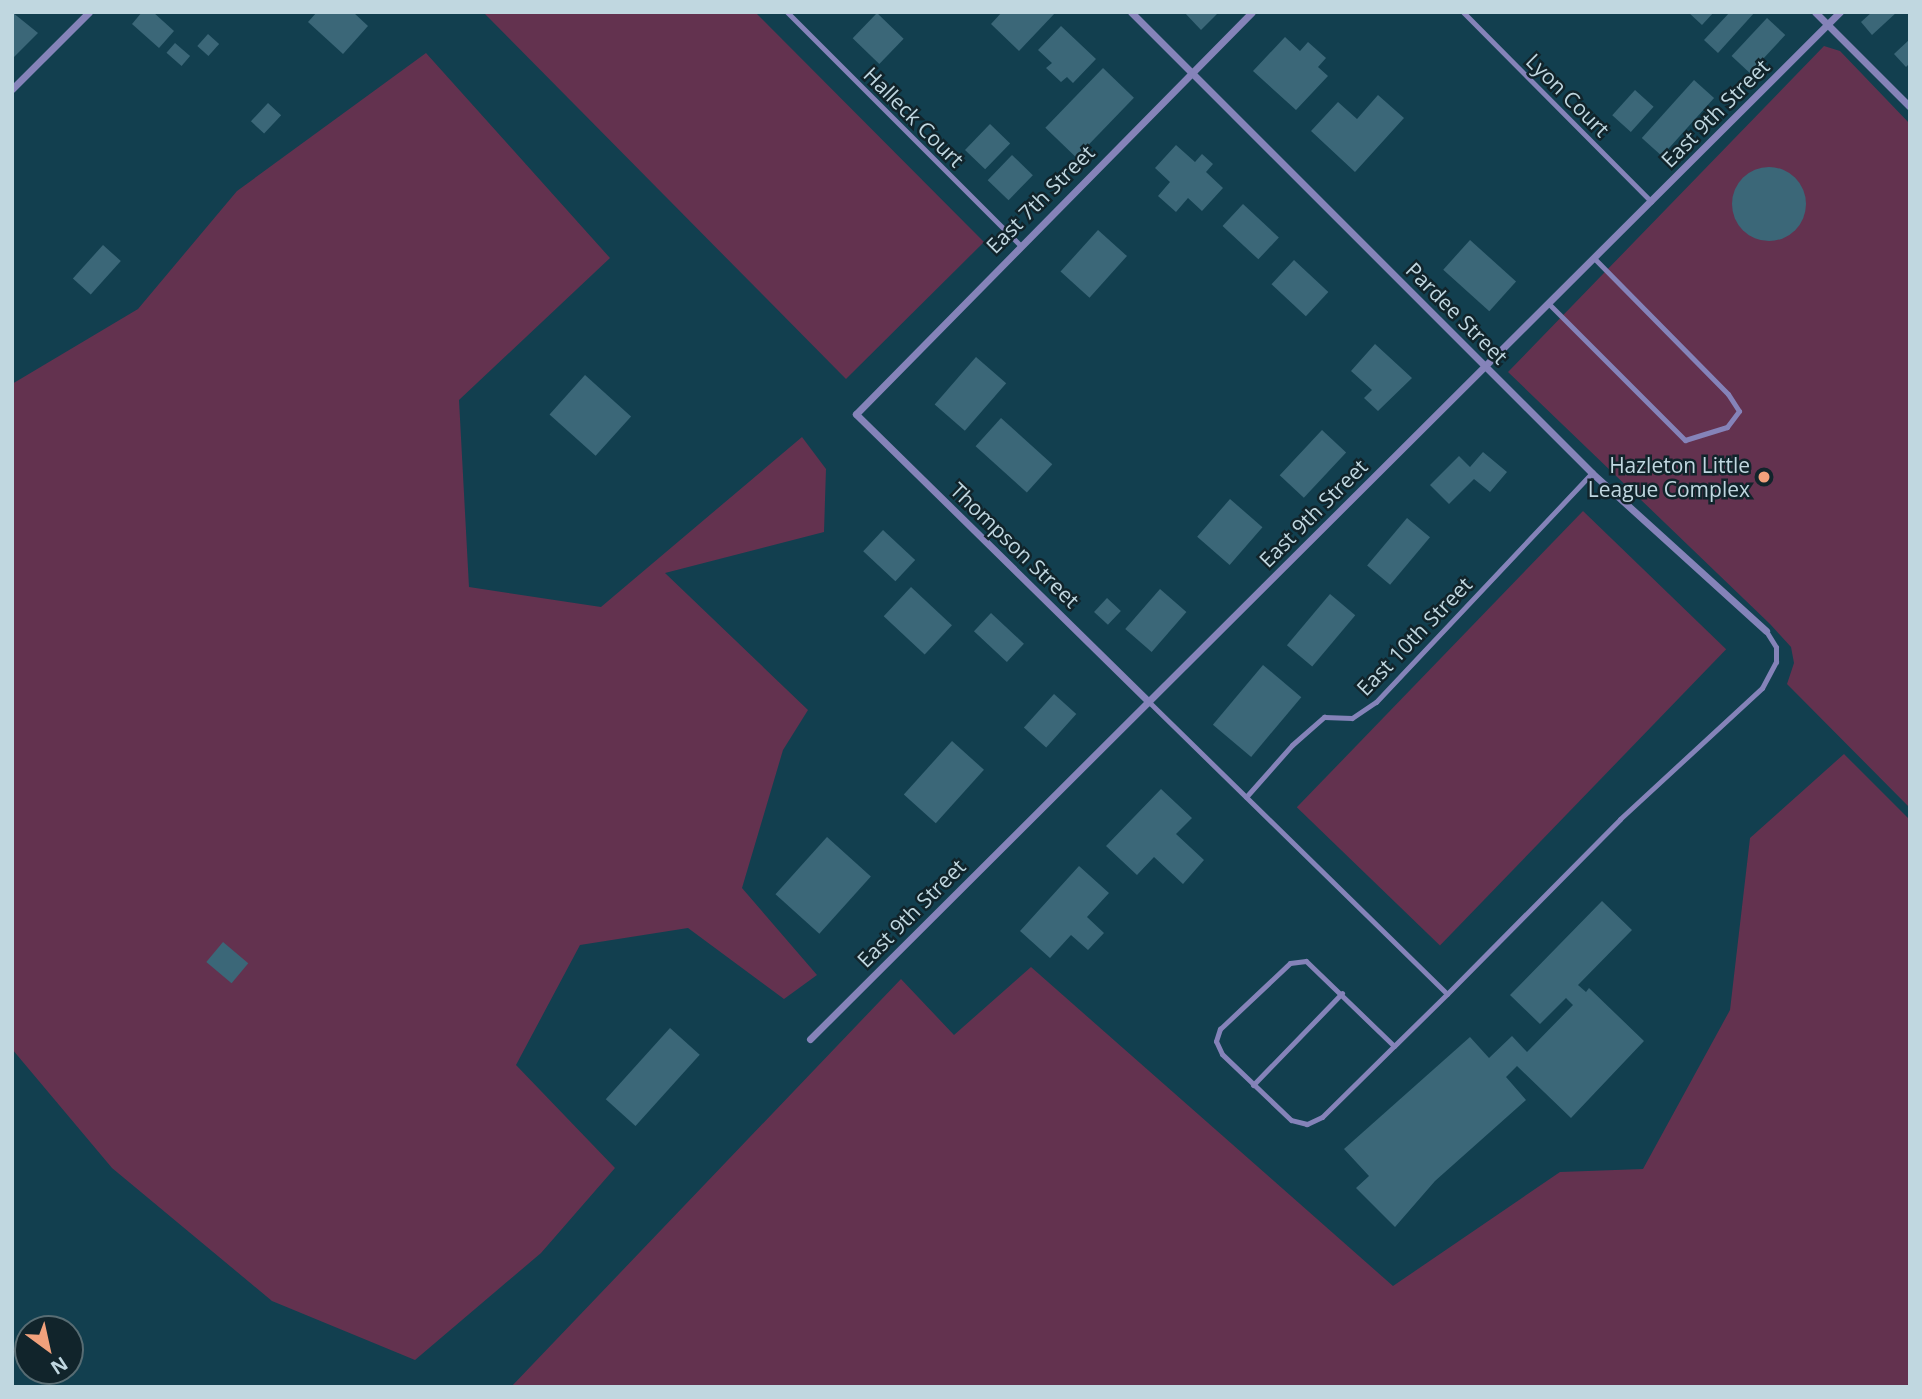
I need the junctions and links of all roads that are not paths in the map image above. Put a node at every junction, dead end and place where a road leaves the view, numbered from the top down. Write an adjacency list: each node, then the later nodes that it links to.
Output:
1 (89, 12): 10 (street)
2 (787, 12): 13 (lane, Halleck Court)
3 (1131, 12): 9 (street, Pardee Street)
4 (1252, 12): 9 (street, East 7th Street)
5 (1463, 12): 12 (lane, Lyon Court)
6 (1815, 12): 8 (street)
7 (1840, 12): 8 (street, East 9th Street)
8 (1828, 25): 11 (street); 12 (street, East 9th Street)
9 (1191, 72): 13 (street, East 7th Street); 16 (street, Pardee Street)
10 (12, 89)
11 (1910, 107)
12 (1651, 201): 14 (street, East 9th Street)
13 (1019, 244): 17 (street, East 7th Street)
14 (1594, 258): 15 (street, East 9th Street); 15 (lane)
15 (1548, 303): 16 (street, East 9th Street)
16 (1485, 366): 18 (street, Pardee Street); 20 (street, East 9th Street)
17 (856, 414): 20 (street, Thompson Street)
18 (1592, 473): 19 (street, Pardee Street); 21 (lane, East 10th Street)
19 (1766, 631): 23 (lane)
20 (1149, 702): 21 (lane); 24 (street, East 9th Street)
21 (1246, 797): 23 (lane)
22 (1342, 993): 25 (lane); 26 (lane); 26 (lane)
23 (1447, 994): 25 (lane)
24 (810, 1039)
25 (1394, 1046): 26 (lane)
26 (1253, 1085)

